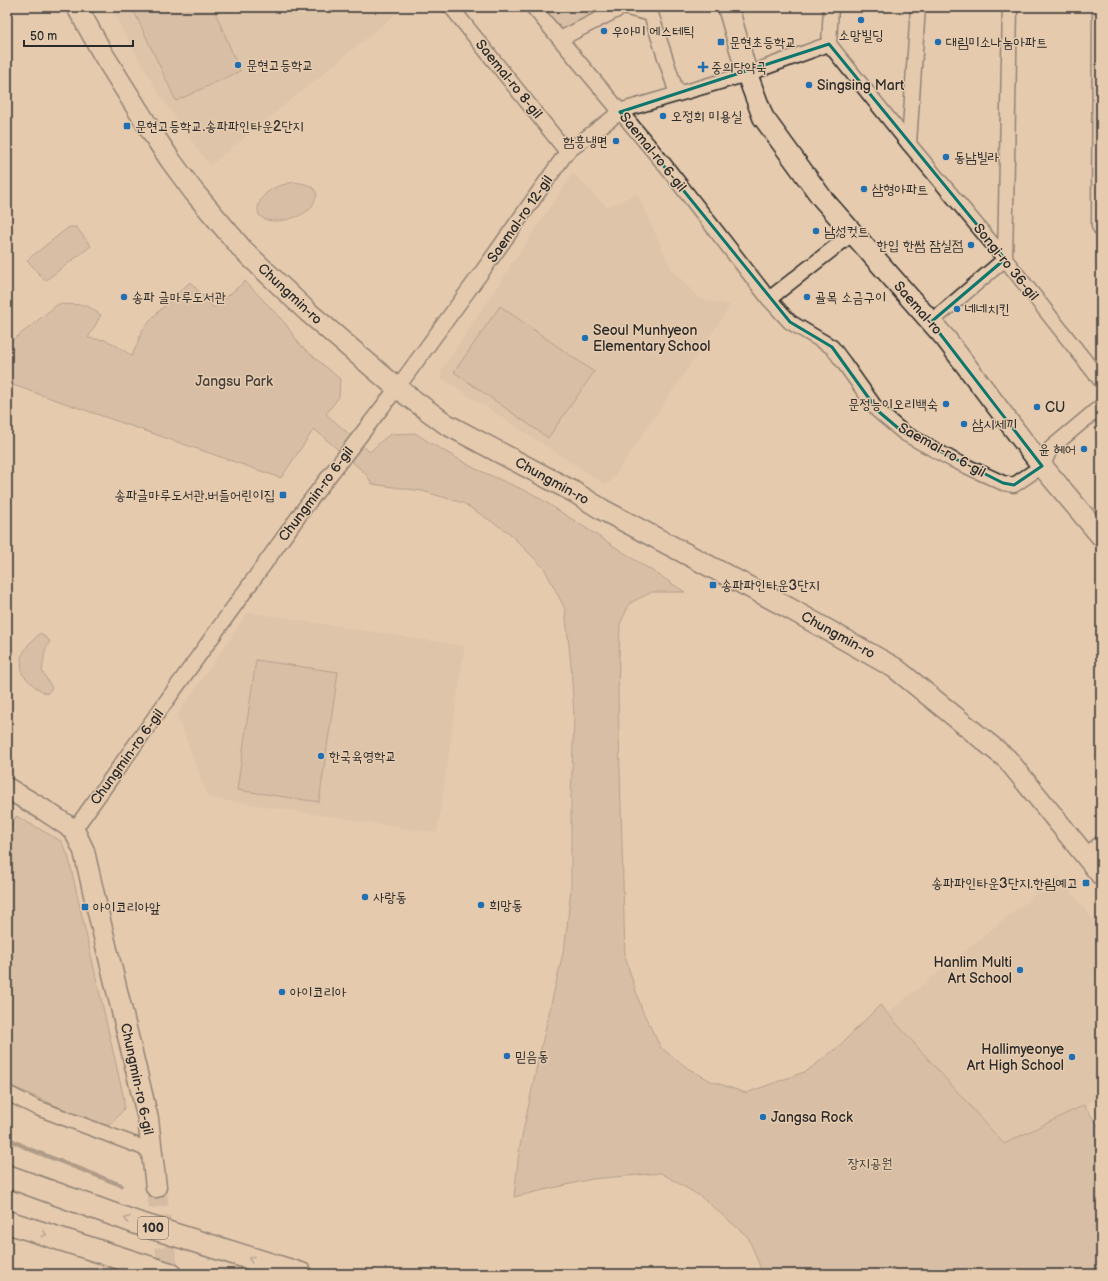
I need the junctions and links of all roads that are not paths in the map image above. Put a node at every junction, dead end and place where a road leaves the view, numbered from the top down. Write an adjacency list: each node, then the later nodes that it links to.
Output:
1 (77, 7): 23 (street, Chungmin-ro)
2 (450, 7): 16 (street, Saemal-ro 8-gil)
3 (533, 7): 10 (street, Saemal-ro 6-gil)
4 (623, 7): 10 (street); 13 (street)
5 (728, 7): 12 (street, Saemal-ro)
6 (831, 7): 11 (street)
7 (918, 7): 15 (street)
8 (1010, 7): 19 (street)
9 (1100, 7): 17 (street)
10 (560, 39): 14 (street, Saemal-ro 6-gil)
11 (830, 44): 12 (street); 15 (street, Songi-ro 36-gil)
12 (747, 74): 13 (street, Saemal-ro 12-gil); 18 (street, Saemal-ro)
13 (677, 94): 14 (street, Saemal-ro 12-gil)
14 (620, 112): 16 (street, Saemal-ro 12-gil); 20 (street, Saemal-ro 6-gil)
15 (909, 144): 19 (street, Songi-ro 36-gil)
16 (567, 152): 23 (street, Saemal-ro 12-gil)
17 (1101, 229)
18 (853, 233): 20 (street); 21 (street, Saemal-ro)
19 (1005, 259): 21 (street); 22 (street, Songi-ro 36-gil)
20 (769, 299): 25 (street, Saemal-ro 6-gil)
21 (931, 322): 25 (street, Saemal-ro)
22 (1101, 381)
23 (397, 388): 28 (street, Chungmin-ro 6-gil); 29 (street, Chungmin-ro)
24 (1101, 406): 25 (street)
25 (1042, 466): 26 (street, Saemal-ro)
26 (1101, 536)
27 (7, 788): 28 (street)
28 (74, 830): 32 (street, Chungmin-ro 6-gil)
29 (1094, 849): 30 (street, Chungmin-ro)
30 (1101, 875)
31 (7, 1093): 32 (street)
32 (152, 1151): 34 (street, Chungmin-ro 6-gil)
33 (7, 1176): 37 (highway, 100, one-way to 33)
34 (156, 1187)
35 (7, 1222): 36 (highway, one-way to 36)
36 (170, 1274)
37 (302, 1274)

